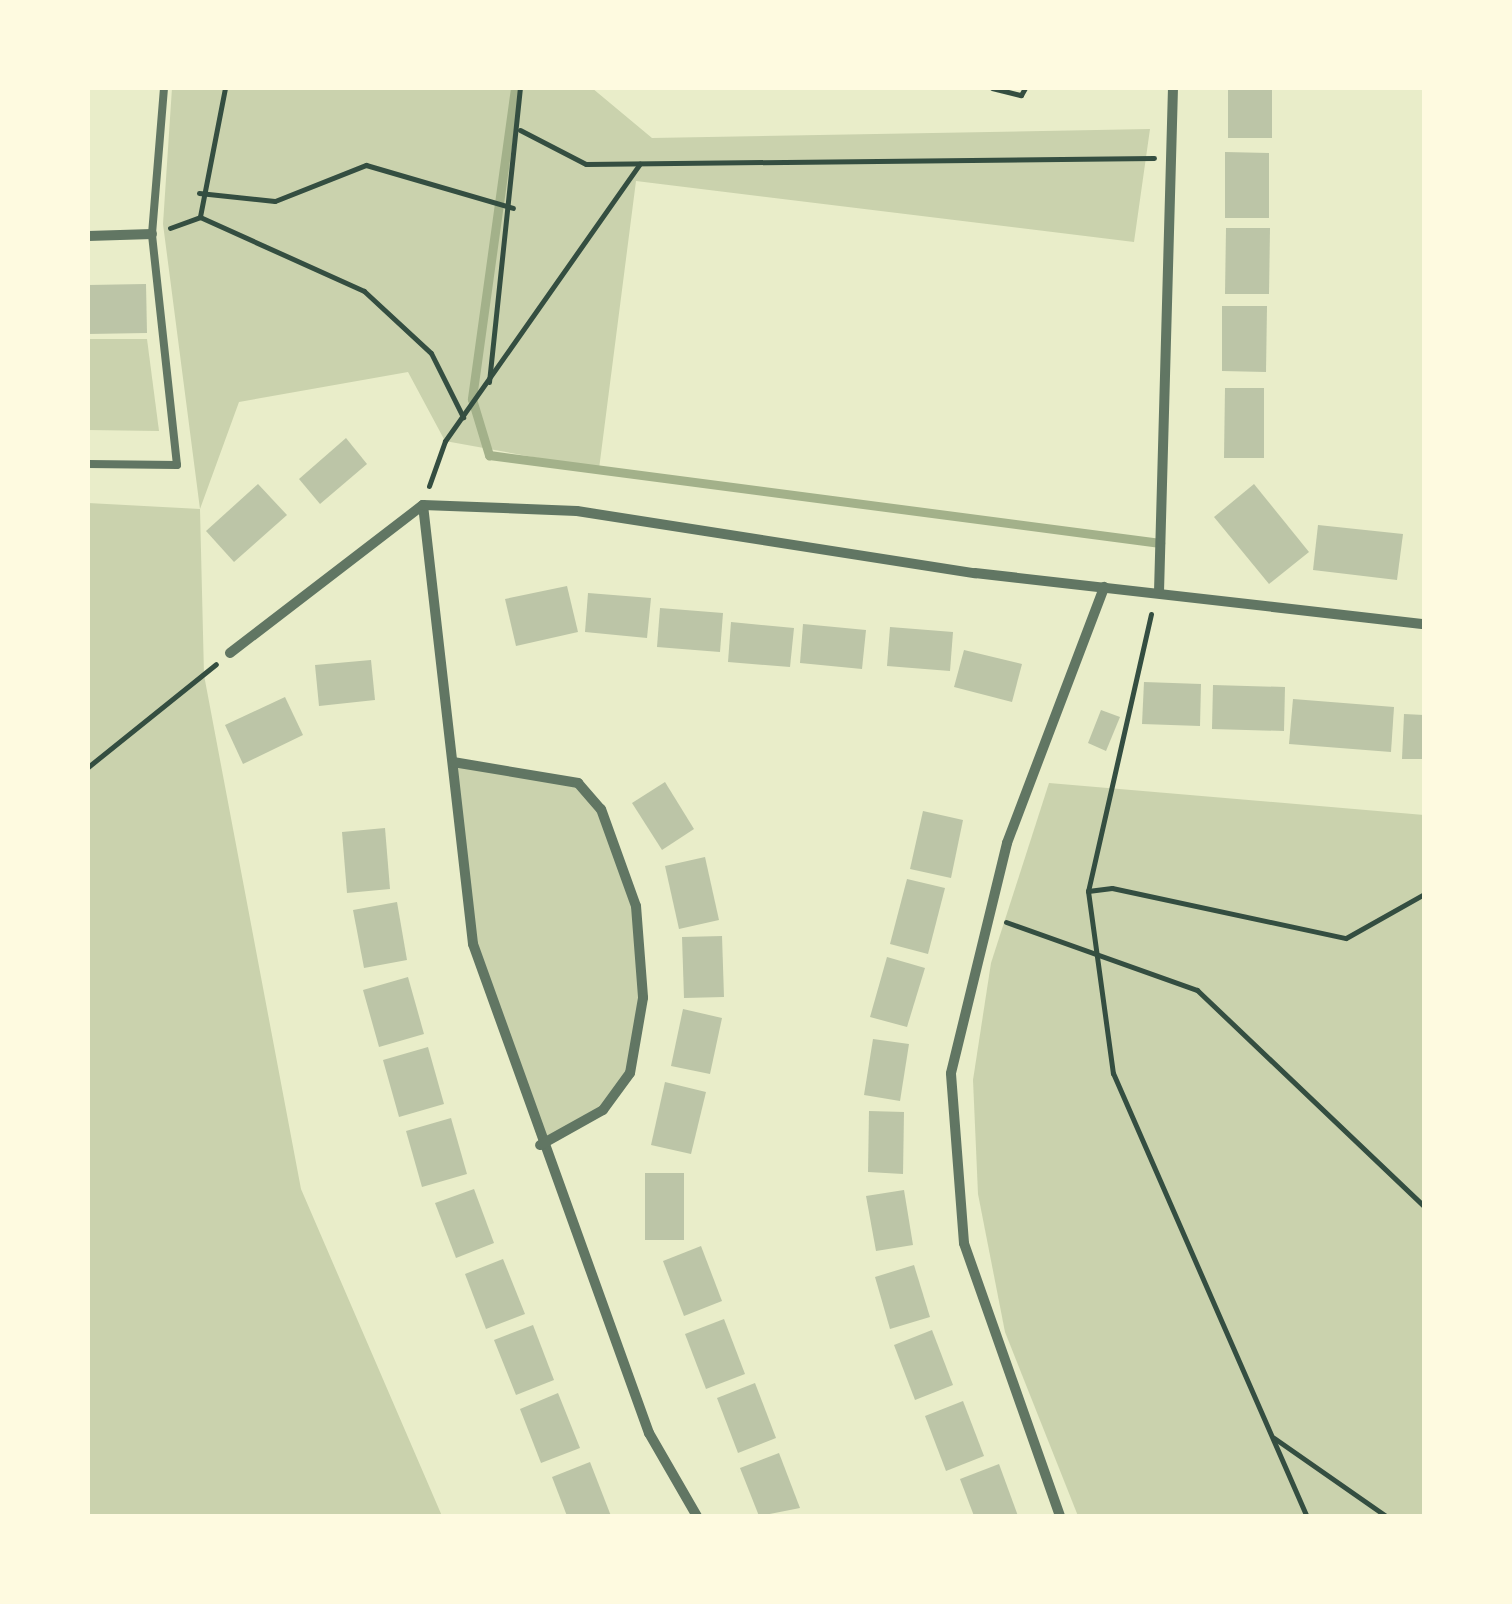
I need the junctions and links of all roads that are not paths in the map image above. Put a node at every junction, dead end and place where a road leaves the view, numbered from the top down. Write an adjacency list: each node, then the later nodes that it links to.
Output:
1 (164, 88): 3 (lane)
2 (1174, 88): 8 (street)
3 (152, 234): 4 (street); 5 (lane)
4 (88, 236)
5 (88, 464)
6 (423, 505): 7 (street); 10 (street); 11 (street)
7 (1104, 588): 8 (street); 14 (street)
8 (1159, 592): 9 (street)
9 (1424, 624)
10 (230, 653)
11 (452, 762): 12 (street); 12 (street)
12 (540, 1145): 13 (street)
13 (697, 1516)
14 (1060, 1516)

